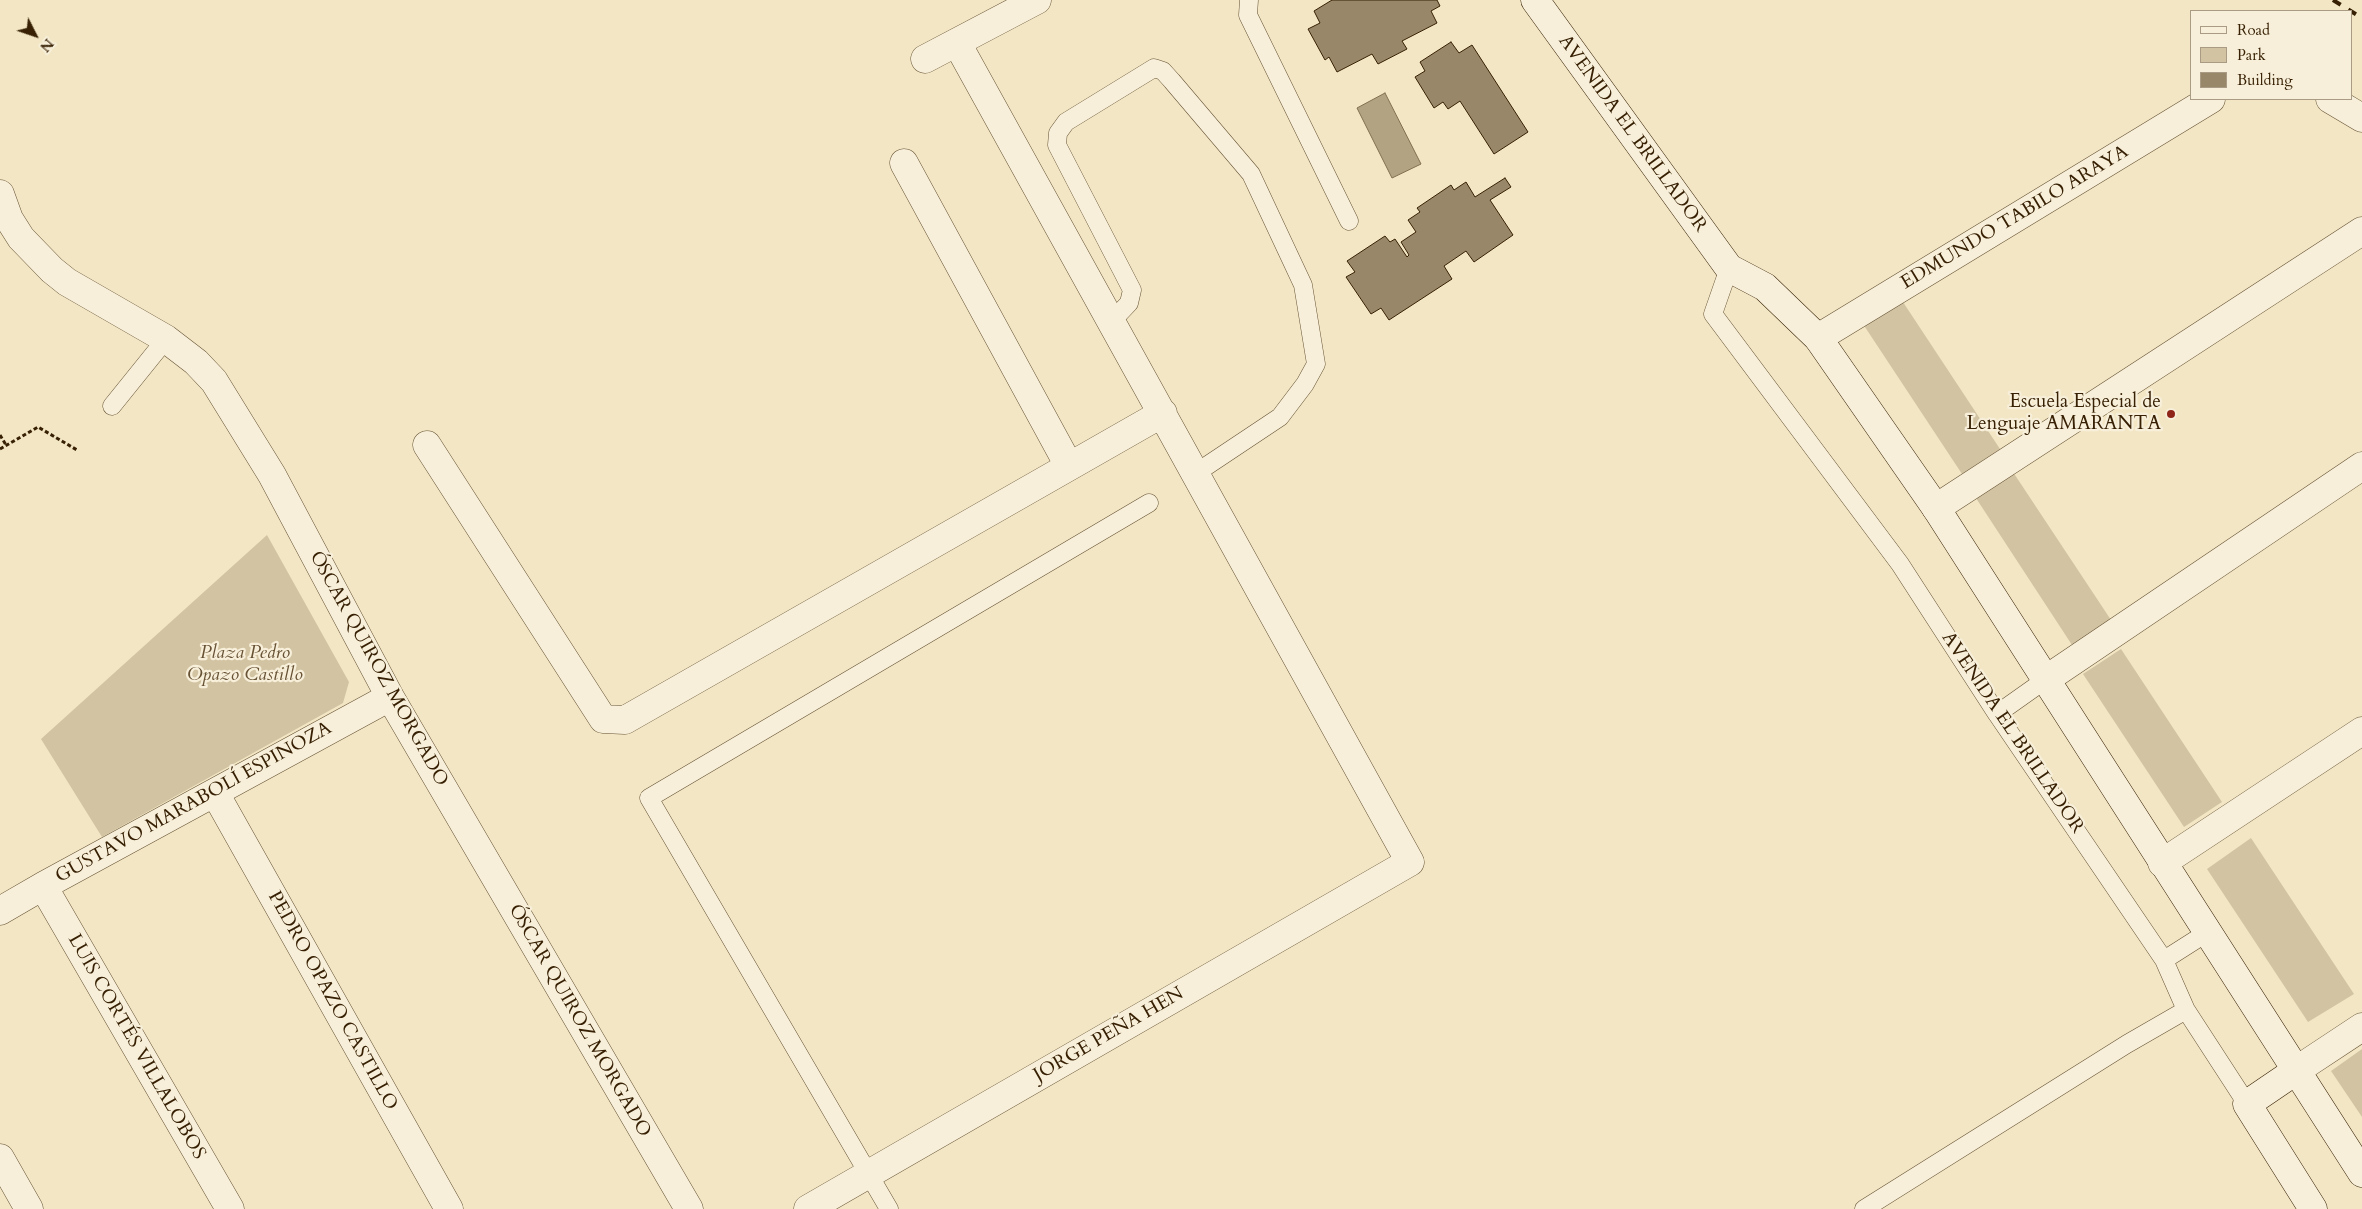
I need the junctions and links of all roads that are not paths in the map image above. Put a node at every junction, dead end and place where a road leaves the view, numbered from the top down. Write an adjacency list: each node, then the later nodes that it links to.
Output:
1 (1037, 0): 4 (street)
2 (1249, 0): 11 (lane)
3 (1535, 0): 13 (street, AVENIDA EL BRILLADOR)
4 (956, 42): 5 (street); 14 (street)
5 (925, 60)
6 (2209, 100): 15 (street, EDMUNDO TABILO ARAYA)
7 (2332, 100): 8 (street)
8 (2362, 118)
9 (904, 163): 20 (street)
10 (0, 194): 16 (street, ÓSCAR QUIROZ MORGADO)
11 (1348, 221)
12 (2362, 231): 24 (street)
13 (1728, 268): 15 (street, AVENIDA EL BRILLADOR); 27 (lane, AVENIDA EL BRILLADOR)
14 (1112, 321): 18 (street); 22 (lane)
15 (1818, 338): 24 (street, AVENIDA EL BRILLADOR)
16 (166, 339): 17 (lane); 26 (street, ÓSCAR QUIROZ MORGADO)
17 (112, 406)
18 (1163, 412): 20 (street); 22 (street)
19 (427, 445): 20 (street)
20 (1069, 466)
21 (2362, 466): 25 (street)
22 (1196, 473): 41 (street, JORGE PEÑA HEN)
23 (1149, 503): 41 (lane)
24 (1936, 508): 25 (street, AVENIDA EL BRILLADOR)
25 (2045, 680): 27 (lane); 30 (street, AVENIDA EL BRILLADOR)
26 (390, 697): 29 (street, GUSTAVO MARABOLÍ ESPINOZA); 45 (street, ÓSCAR QUIROZ MORGADO)
27 (1997, 714): 34 (lane, AVENIDA EL BRILLADOR)
28 (2362, 731): 30 (street)
29 (214, 793): 31 (street, GUSTAVO MARABOLÍ ESPINOZA); 44 (street, PEDRO OPAZO CASTILLO)
30 (2162, 863): 33 (street, AVENIDA EL BRILLADOR)
31 (43, 886): 32 (street, GUSTAVO MARABOLÍ ESPINOZA); 43 (street, LUIS CORTÉS VILLALOBOS)
32 (0, 911)
33 (2208, 932): 34 (lane); 37 (street, AVENIDA EL BRILLADOR)
34 (2164, 960): 35 (lane, AVENIDA EL BRILLADOR)
35 (2186, 1010): 38 (lane, AVENIDA EL BRILLADOR); 48 (lane)
36 (2362, 1027): 37 (street)
37 (2297, 1070): 38 (street); 40 (street, AVENIDA EL BRILLADOR)
38 (2247, 1104): 49 (street, AVENIDA EL BRILLADOR)
39 (0, 1158): 42 (street)
40 (2362, 1173)
41 (868, 1174): 46 (street, JORGE PEÑA HEN); 47 (lane)
42 (29, 1209)
43 (230, 1209)
44 (450, 1209)
45 (689, 1209)
46 (808, 1209)
47 (889, 1209)
48 (1864, 1209)
49 (2313, 1209)

